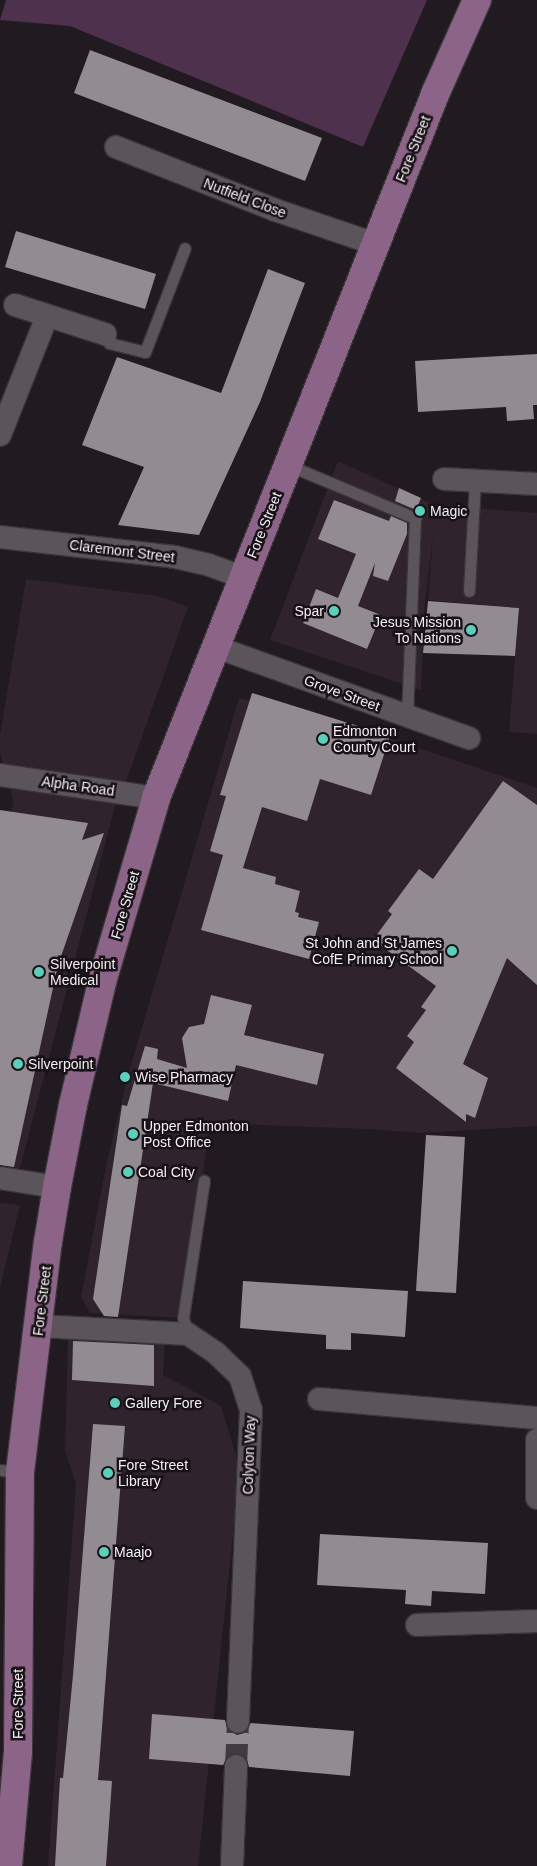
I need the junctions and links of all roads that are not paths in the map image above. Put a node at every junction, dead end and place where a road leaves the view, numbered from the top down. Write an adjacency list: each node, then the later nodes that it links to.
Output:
1 (477, 0): 3 (main road, Fore Street)
2 (116, 147): 3 (street, Nutfield Close)
3 (375, 244): 9 (main road, Fore Street)
4 (185, 248): 7 (lane)
5 (15, 305): 6 (street)
6 (47, 316): 7 (street); 8 (street)
7 (105, 334)
8 (0, 435)
9 (288, 465): 14 (main road, Fore Street); 17 (lane)
10 (444, 479): 11 (street)
11 (475, 480): 12 (street); 15 (lane)
12 (537, 484)
13 (0, 537): 14 (street, Claremont Street)
14 (242, 576): 16 (main road, Fore Street)
15 (469, 591)
16 (216, 647): 17 (street, Grove Street); 20 (main road, Fore Street)
17 (407, 716): 18 (street, Grove Street)
18 (469, 738)
19 (0, 775): 20 (street, Alpha Road)
20 (156, 798): 23 (main road, Fore Street)
21 (0, 1178): 23 (street)
22 (204, 1181): 25 (lane)
23 (58, 1187): 24 (main road, Fore Street)
24 (39, 1326): 25 (street); 29 (main road, Fore Street)
25 (188, 1334): 33 (street, Colyton Way)
26 (319, 1399): 27 (street)
27 (537, 1418)
28 (537, 1440): 30 (street)
29 (10, 1471): 35 (main road, Fore Street)
30 (537, 1498)
31 (537, 1621): 32 (street)
32 (417, 1625)
33 (238, 1722)
34 (236, 1766): 36 (street)
35 (8, 1866)
36 (232, 1866)

